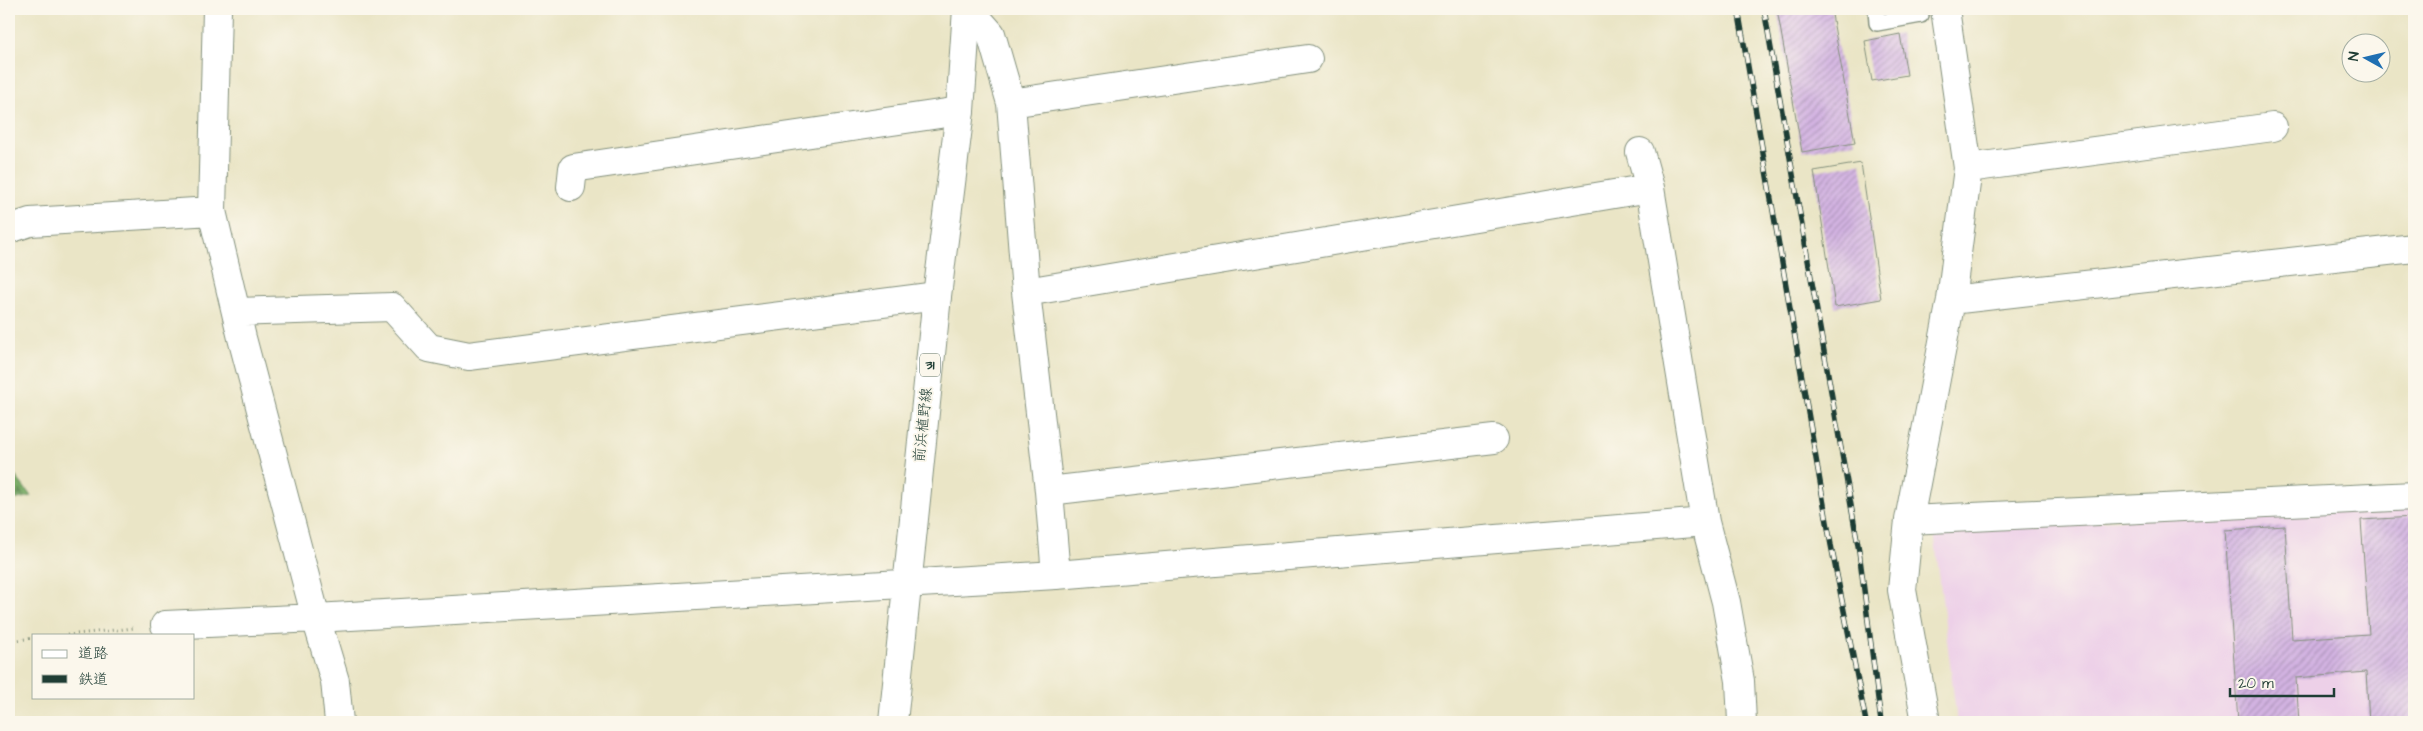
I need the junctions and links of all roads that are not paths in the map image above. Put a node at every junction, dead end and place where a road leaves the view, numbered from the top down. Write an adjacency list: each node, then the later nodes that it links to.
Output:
1 (217, 9): 14 (street)
2 (968, 9): 7 (street); 8 (street, 前浜植野線 / 31)
3 (1876, 9): 4 (lane)
4 (1920, 9)
5 (1945, 9): 11 (street)
6 (1308, 59): 7 (street)
7 (1010, 103): 17 (street)
8 (960, 111): 12 (street); 18 (street, 前浜植野線 / 31)
9 (2273, 128): 11 (street)
10 (1640, 152): 13 (street)
11 (1968, 168): 19 (street)
12 (571, 188)
13 (1650, 188): 17 (street); 25 (street)
14 (212, 210): 15 (street); 20 (street)
15 (9, 229)
16 (2414, 248): 19 (street)
17 (1026, 292): 22 (street)
18 (937, 296): 20 (street); 27 (street, 前浜植野線 / 31)
19 (1951, 300): 24 (street)
20 (236, 312): 28 (street)
21 (1494, 439): 22 (street)
22 (1049, 491): 26 (street)
23 (2414, 496): 24 (street)
24 (1909, 520): 33 (street)
25 (1705, 522): 26 (street); 32 (street)
26 (1056, 575): 27 (street)
27 (907, 583): 28 (street); 31 (street, 前浜植野線 / 31)
28 (316, 618): 29 (street); 30 (street)
29 (166, 625)
30 (339, 722)
31 (893, 722)
32 (1742, 722)
33 (1926, 722)

